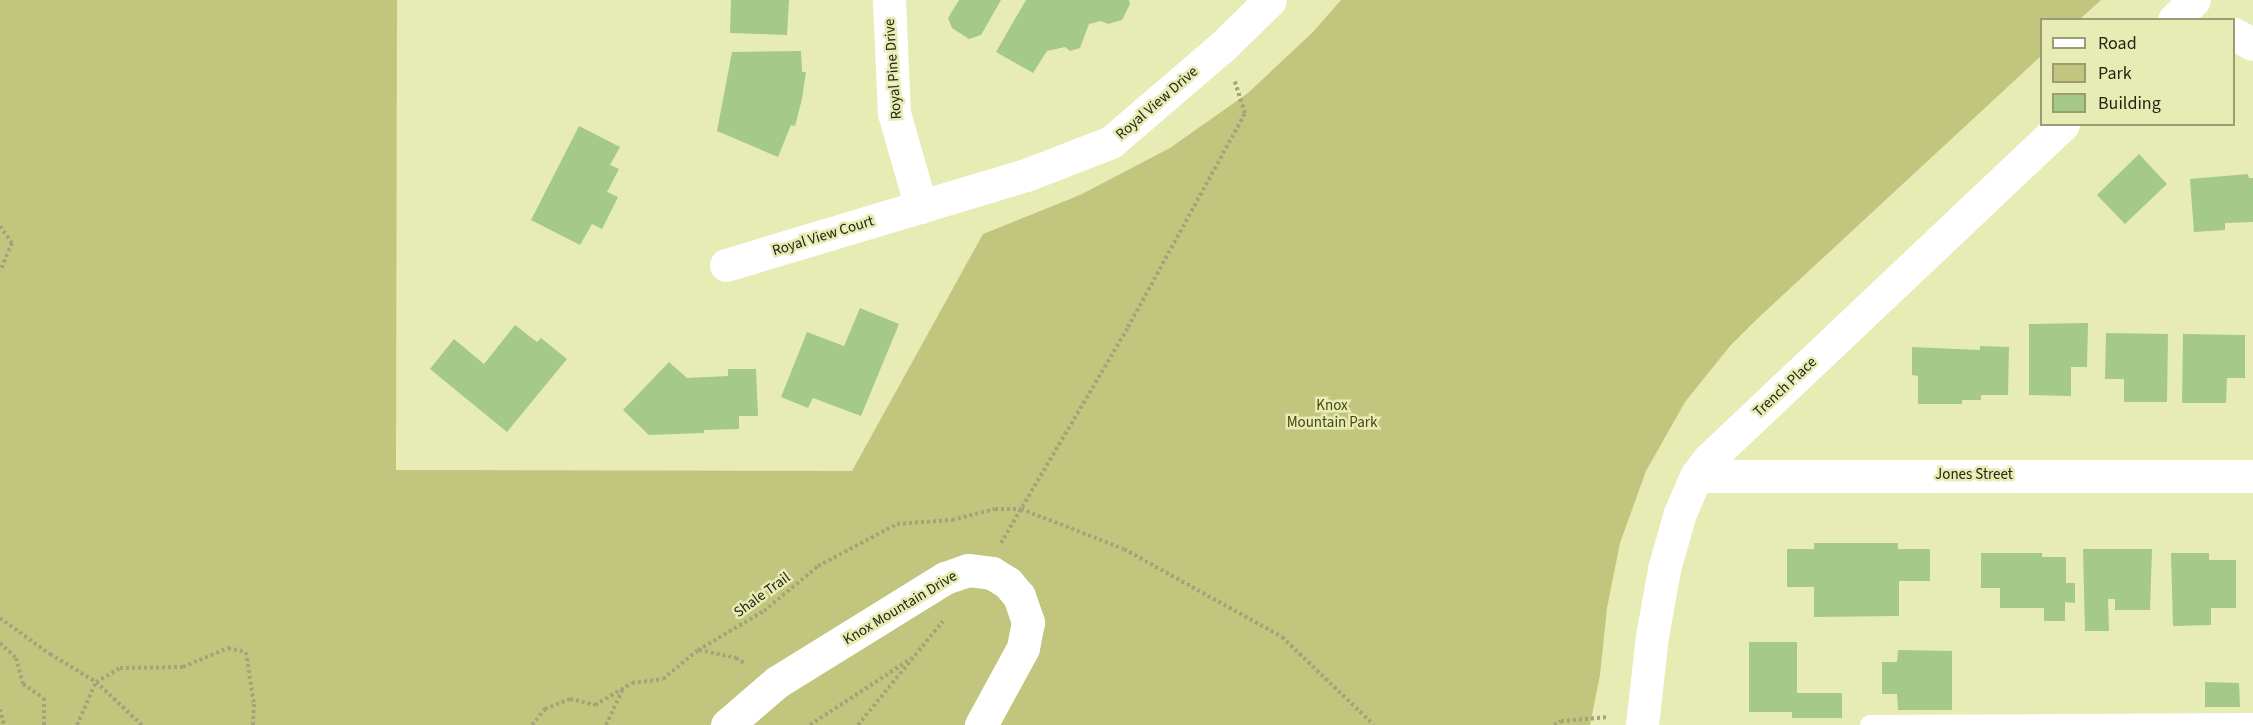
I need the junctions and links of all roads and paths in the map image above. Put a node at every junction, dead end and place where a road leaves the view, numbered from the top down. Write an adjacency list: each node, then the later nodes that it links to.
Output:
1 (889, 0): 7 (street, Royal Pine Drive)
2 (1270, 0): 5 (street, Royal View Drive)
3 (2235, 35): 4 (street)
4 (2253, 44)
5 (1222, 47): 7 (street, Royal View Drive); 13 (path)
6 (2061, 126): 11 (street, Trench Place)
7 (921, 207): 9 (street, Royal View Court)
8 (0, 226): 10 (path)
9 (726, 265)
10 (0, 271)
11 (1696, 476): 12 (street, Jones Street); 24 (street, Trench Place)
12 (2253, 476)
13 (1021, 508): 14 (path); 18 (path, Shale Trail); 37 (path)
14 (984, 571): 21 (street, Knox Mountain Drive); 36 (street)
15 (950, 613): 19 (path)
16 (0, 618): 20 (path)
17 (0, 643): 27 (path)
18 (698, 650): 21 (path); 22 (path, Shale Trail)
19 (915, 656): 34 (path); 35 (path)
20 (96, 682): 28 (path); 29 (path); 30 (path)
21 (777, 682): 33 (street, Knox Mountain Drive)
22 (623, 688): 31 (path, Shale Trail); 32 (path)
23 (0, 709): 26 (path)
24 (1643, 720): 38 (path)
25 (2253, 723): 39 (lane)
26 (4, 725)
27 (44, 725)
28 (77, 725)
29 (142, 725)
30 (253, 725)
31 (532, 725)
32 (606, 725)
33 (727, 725)
34 (810, 725)
35 (858, 725)
36 (981, 725)
37 (1374, 725)
38 (1554, 725)
39 (1870, 725)

